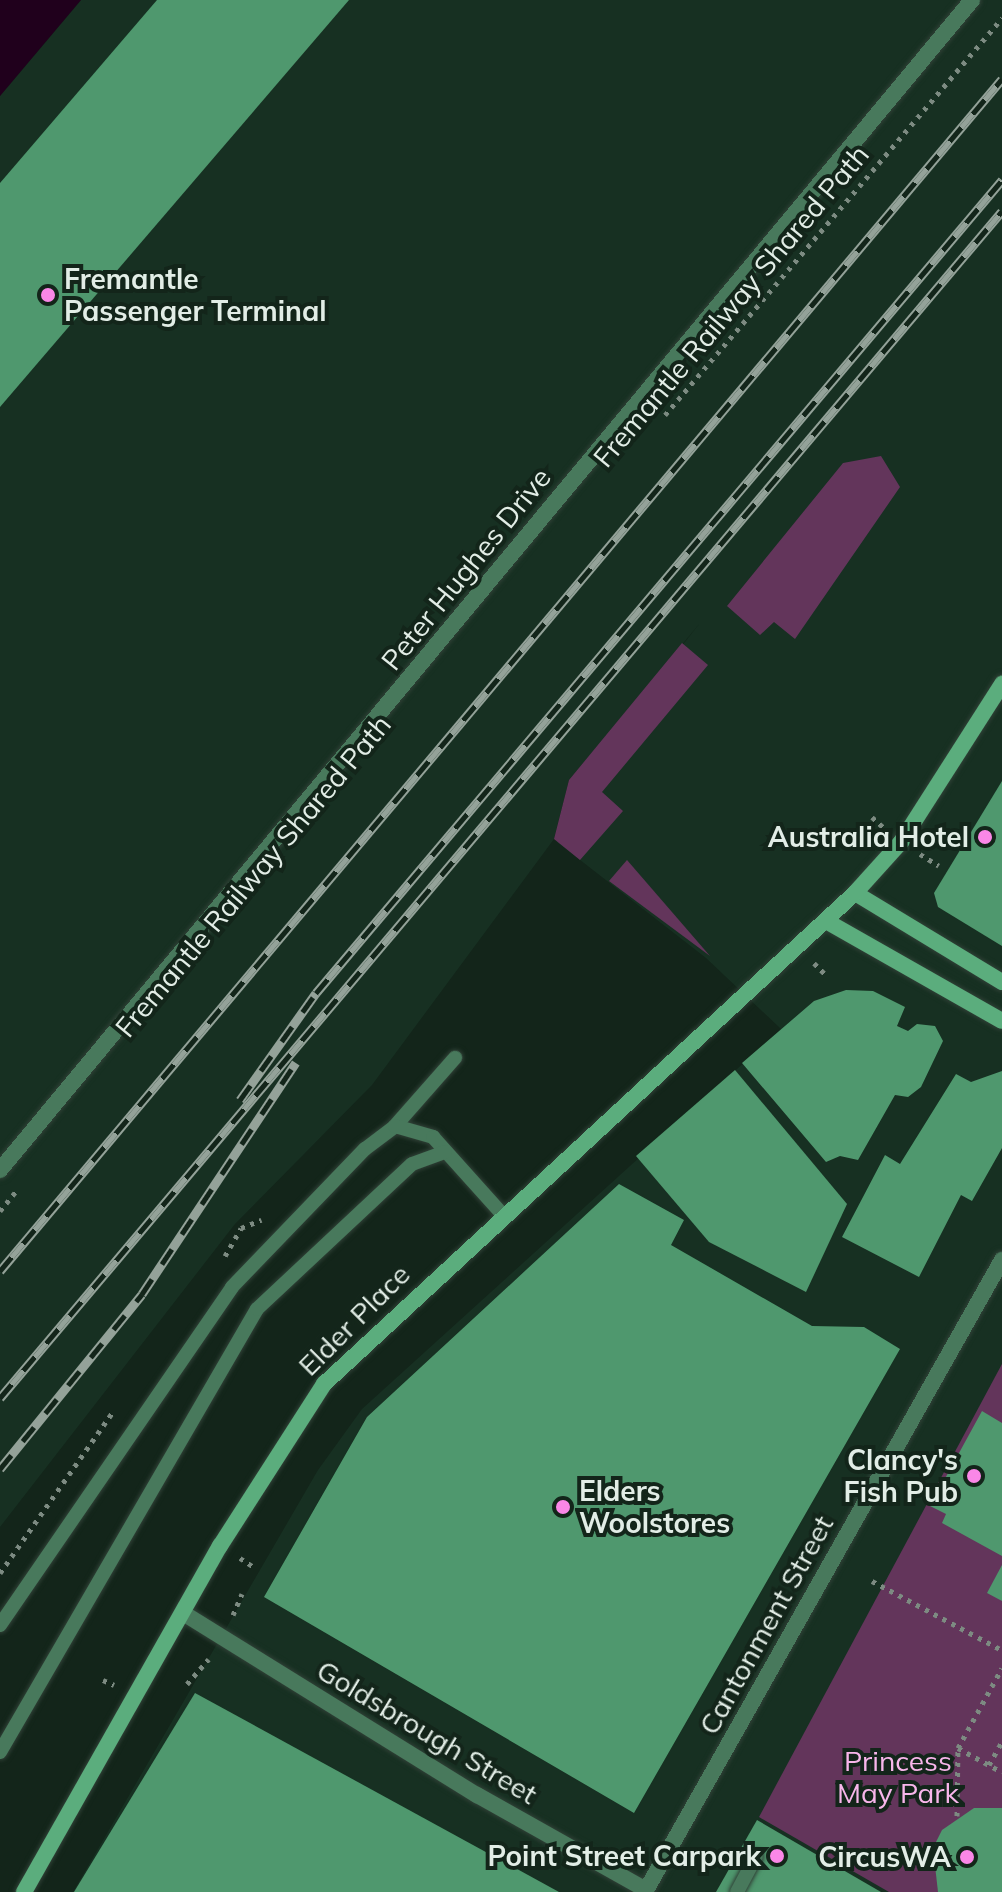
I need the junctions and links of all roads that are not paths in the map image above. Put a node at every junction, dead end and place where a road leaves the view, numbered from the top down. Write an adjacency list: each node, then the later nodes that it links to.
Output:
1 (972, 0): 10 (street, Peter Hughes Drive)
2 (1002, 684): 3 (street, Elder Place)
3 (855, 893): 4 (street, Elder Place); 5 (street)
4 (826, 921): 6 (street); 11 (street, Elder Place)
5 (1002, 982)
6 (1002, 1021)
7 (455, 1058): 8 (lane)
8 (395, 1126): 9 (lane); 14 (lane)
9 (445, 1152): 11 (lane); 15 (lane)
10 (0, 1170)
11 (502, 1214): 13 (street, Elder Place)
12 (1002, 1260): 17 (street, Cantonment Street)
13 (183, 1613): 17 (street, Goldsbrough Street); 18 (street, Elder Place)
14 (0, 1625)
15 (0, 1752)
16 (756, 1857): 19 (lane)
17 (645, 1891)
18 (24, 1892)
19 (737, 1892)

